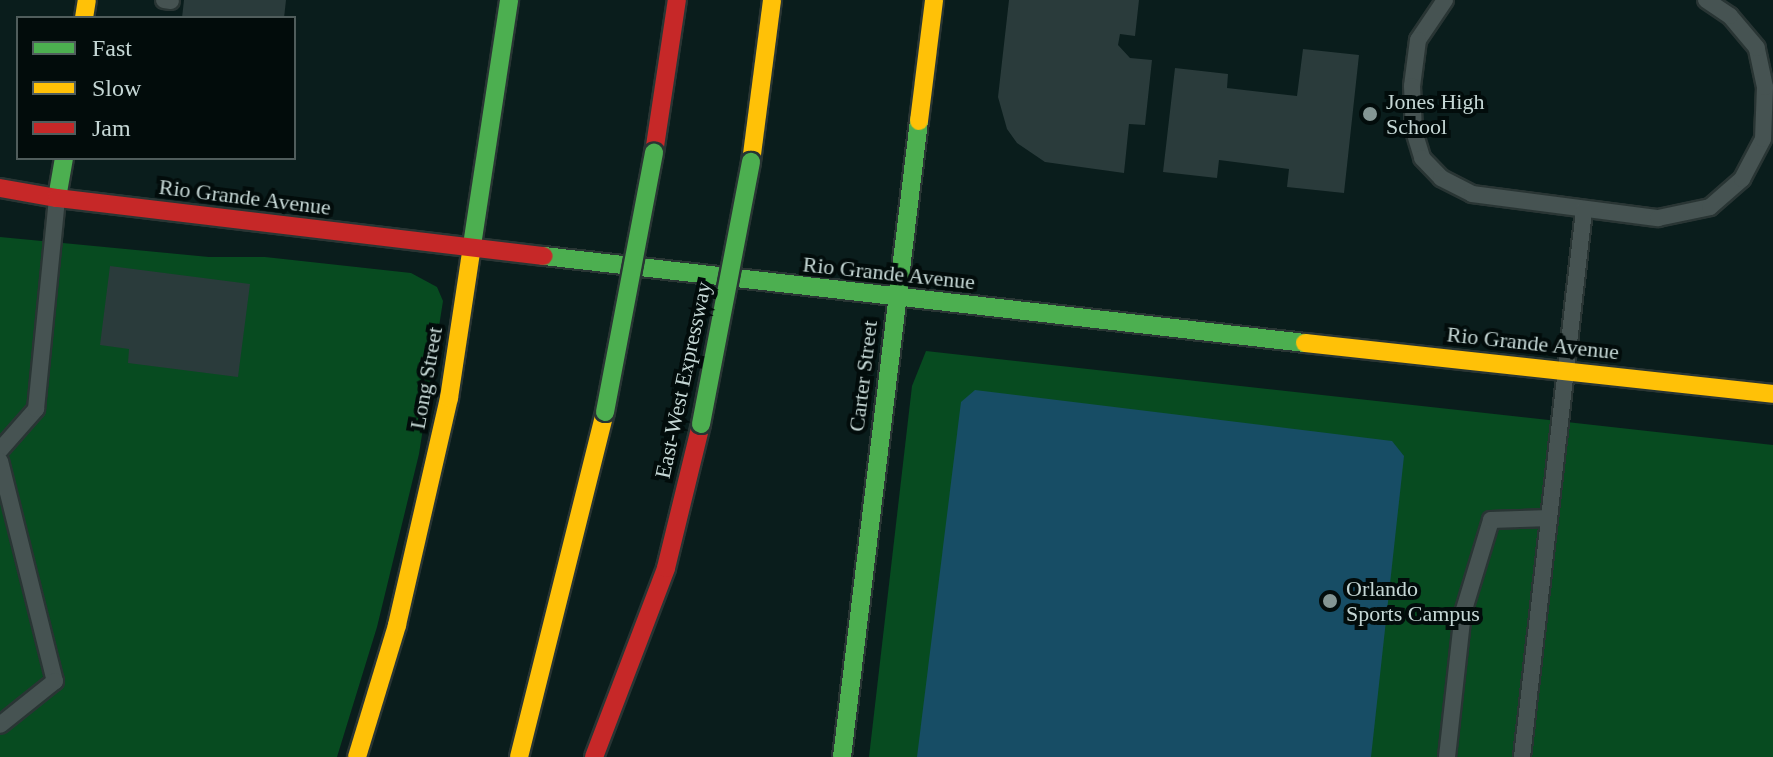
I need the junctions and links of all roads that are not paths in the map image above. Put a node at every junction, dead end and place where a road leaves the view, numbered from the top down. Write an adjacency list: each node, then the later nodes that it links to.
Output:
1 (164, 0): 8 (lane)
2 (509, 0): 13 (main road, Long Street)
3 (677, 0): 22 (main road, bridge)
4 (772, 0): 23 (main road, East-West Expressway, bridge)
5 (934, 0): 14 (main road, Carter Street)
6 (1445, 0): 12 (lane)
7 (1706, 0): 12 (lane)
8 (171, 1)
9 (64, 160): 11 (main road)
10 (0, 188): 11 (main road, Rio Grande Avenue)
11 (57, 198): 13 (main road, Rio Grande Avenue); 17 (lane)
12 (1584, 210): 15 (lane)
13 (472, 248): 14 (main road, Rio Grande Avenue); 21 (main road, Long Street)
14 (896, 298): 15 (main road, Rio Grande Avenue); 24 (main road, Carter Street)
15 (1566, 370): 16 (main road, Rio Grande Avenue); 19 (lane)
16 (1773, 394)
17 (0, 450)
18 (0, 461): 20 (lane)
19 (1549, 518): 25 (lane); 26 (lane)
20 (0, 725)
21 (357, 757)
22 (519, 757)
23 (594, 757)
24 (842, 757)
25 (1447, 757)
26 (1522, 757)

